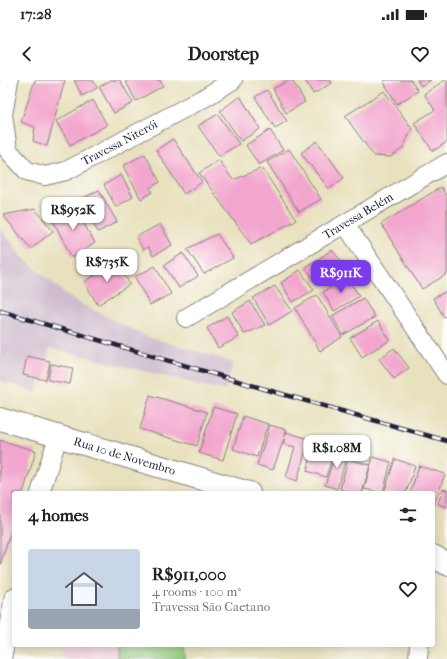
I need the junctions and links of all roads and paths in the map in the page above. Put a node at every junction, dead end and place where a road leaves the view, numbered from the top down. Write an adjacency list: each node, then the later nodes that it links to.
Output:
1 (8, 80): 2 (street, Travessa Niterói)
2 (233, 80)
3 (447, 163): 4 (street, Travessa Belém)
4 (345, 224): 5 (street, Travessa Belém); 6 (street)
5 (186, 318)
6 (447, 375)
7 (0, 419): 8 (main road, Rua 10 de Novembro)
8 (58, 437): 9 (street); 10 (main road, Rua 10 de Novembro)
9 (41, 491)
10 (242, 491)
11 (435, 557): 12 (main road)
12 (447, 564)
13 (12, 607): 15 (street)
14 (419, 647): 16 (street)
15 (2, 659)
16 (418, 659)

